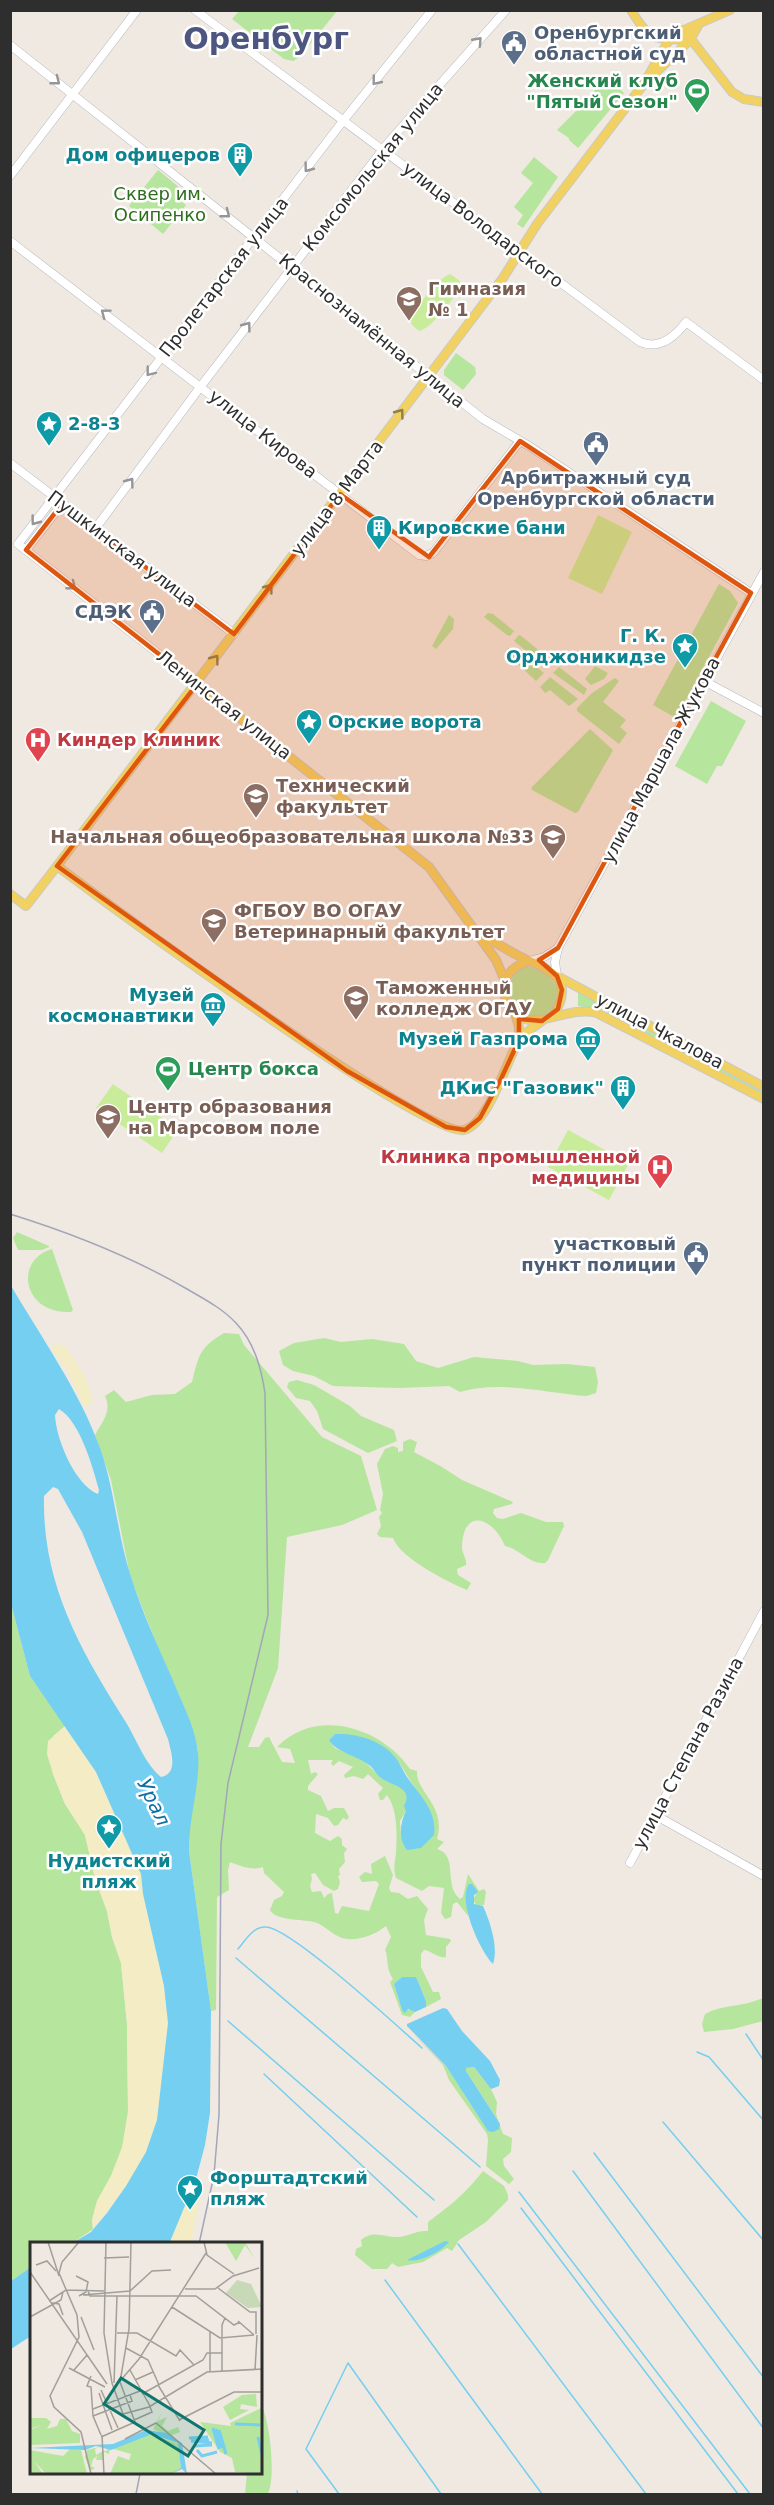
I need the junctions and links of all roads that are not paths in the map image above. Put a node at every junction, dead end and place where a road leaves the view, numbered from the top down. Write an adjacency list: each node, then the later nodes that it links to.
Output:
1 (137, 10): 13 (main road)
2 (195, 10): 15 (main road, улица Володарского)
3 (432, 10): 15 (main road, Пролетарская улица, one-way to 15)
4 (506, 10): 16 (main road, Комсомольская улица, one-way to 4)
5 (631, 10): 9 (main road)
6 (730, 10): 7 (main road)
7 (699, 24): 8 (main road); 10 (main road, улица 8 Марта)
8 (684, 30): 9 (main road); 10 (main road)
9 (669, 40): 10 (main road); 12 (main road, улица 8 Марта)
10 (690, 40): 12 (main road, улица 8 Марта); 14 (main road)
11 (10, 45): 13 (main road, Краснознамённая улица, one-way to 13)
12 (643, 85): 20 (main road, улица 8 Марта)
13 (72, 94): 17 (main road); 18 (main road, Краснознамённая улица, one-way to 18)
14 (764, 102)
15 (343, 121): 16 (main road, улица Володарского); 18 (main road, Пролетарская улица, one-way to 18)
16 (382, 151): 20 (main road, улица Володарского); 21 (main road, Комсомольская улица)
17 (10, 176)
18 (255, 237): 21 (main road, Краснознамённая улица); 22 (main road, Пролетарская улица)
19 (10, 240): 22 (main road, улица Кирова, one-way to 19)
20 (519, 252): 23 (main road, улица 8 Марта); 24 (main road, улица Володарского)
21 (292, 267): 23 (main road, Краснознамённая улица); 25 (main road, Комсомольская улица, one-way to 21)
22 (162, 357): 25 (main road, улица Кирова); 29 (main road, Пролетарская улица, one-way to 29)
23 (428, 377): 26 (main road, Краснознамённая улица); 28 (main road, улица 8 Марта, one-way to 23)
24 (764, 380)
25 (201, 386): 28 (main road, улица Кирова); 31 (main road, Комсомольская улица, one-way to 25)
26 (520, 441): 28 (main road, улица Кирова); 35 (main road, Краснознамённая улица)
27 (10, 463): 29 (main road, Пушкинская улица)
28 (340, 494): 36 (main road, улица 8 Марта, one-way to 28)
29 (53, 497): 30 (main road, Пушкинская улица); 32 (main road, Пролетарская улица, one-way to 32)
30 (62, 504): 31 (main road, Пушкинская улица); 33 (main road)
31 (95, 529): 36 (main road, Пушкинская улица)
32 (18, 544): 33 (main road, Ленинская улица)
33 (26, 550): 38 (main road, Ленинская улица, one-way to 38)
34 (764, 572): 35 (main road, улица Маршала Жукова)
35 (751, 593): 37 (main road, улица Маршала Жукова)
36 (234, 634): 38 (main road, улица 8 Марта, one-way to 36)
37 (704, 681): 39 (main road); 43 (main road, улица Маршала Жукова)
38 (197, 684): 40 (main road, улица 8 Марта); 42 (main road, Ленинская улица)
39 (764, 713)
40 (57, 866): 41 (main road, улица 8 Марта); 50 (main road)
41 (10, 894)
42 (471, 927): 44 (main road, Ленинская улица); 46 (main road, Ленинская улица)
43 (558, 948): 44 (main road); 45 (main road, улица Маршала Жукова)
44 (529, 961): 45 (main road); 46 (main road)
45 (557, 976): 48 (main road); 51 (main road, улица Чкалова)
46 (505, 981): 47 (main road)
47 (515, 1013): 49 (main road); 50 (main road)
48 (554, 1016): 49 (main road); 52 (main road, улица Чкалова)
49 (542, 1021): 50 (main road)
50 (519, 1040)
51 (764, 1087)
52 (764, 1099)
53 (764, 1611): 54 (main road, улица Степана Разина)
54 (655, 1815): 55 (main road, улица Степана Разина); 56 (main road)
55 (630, 1863)
56 (764, 1875)

